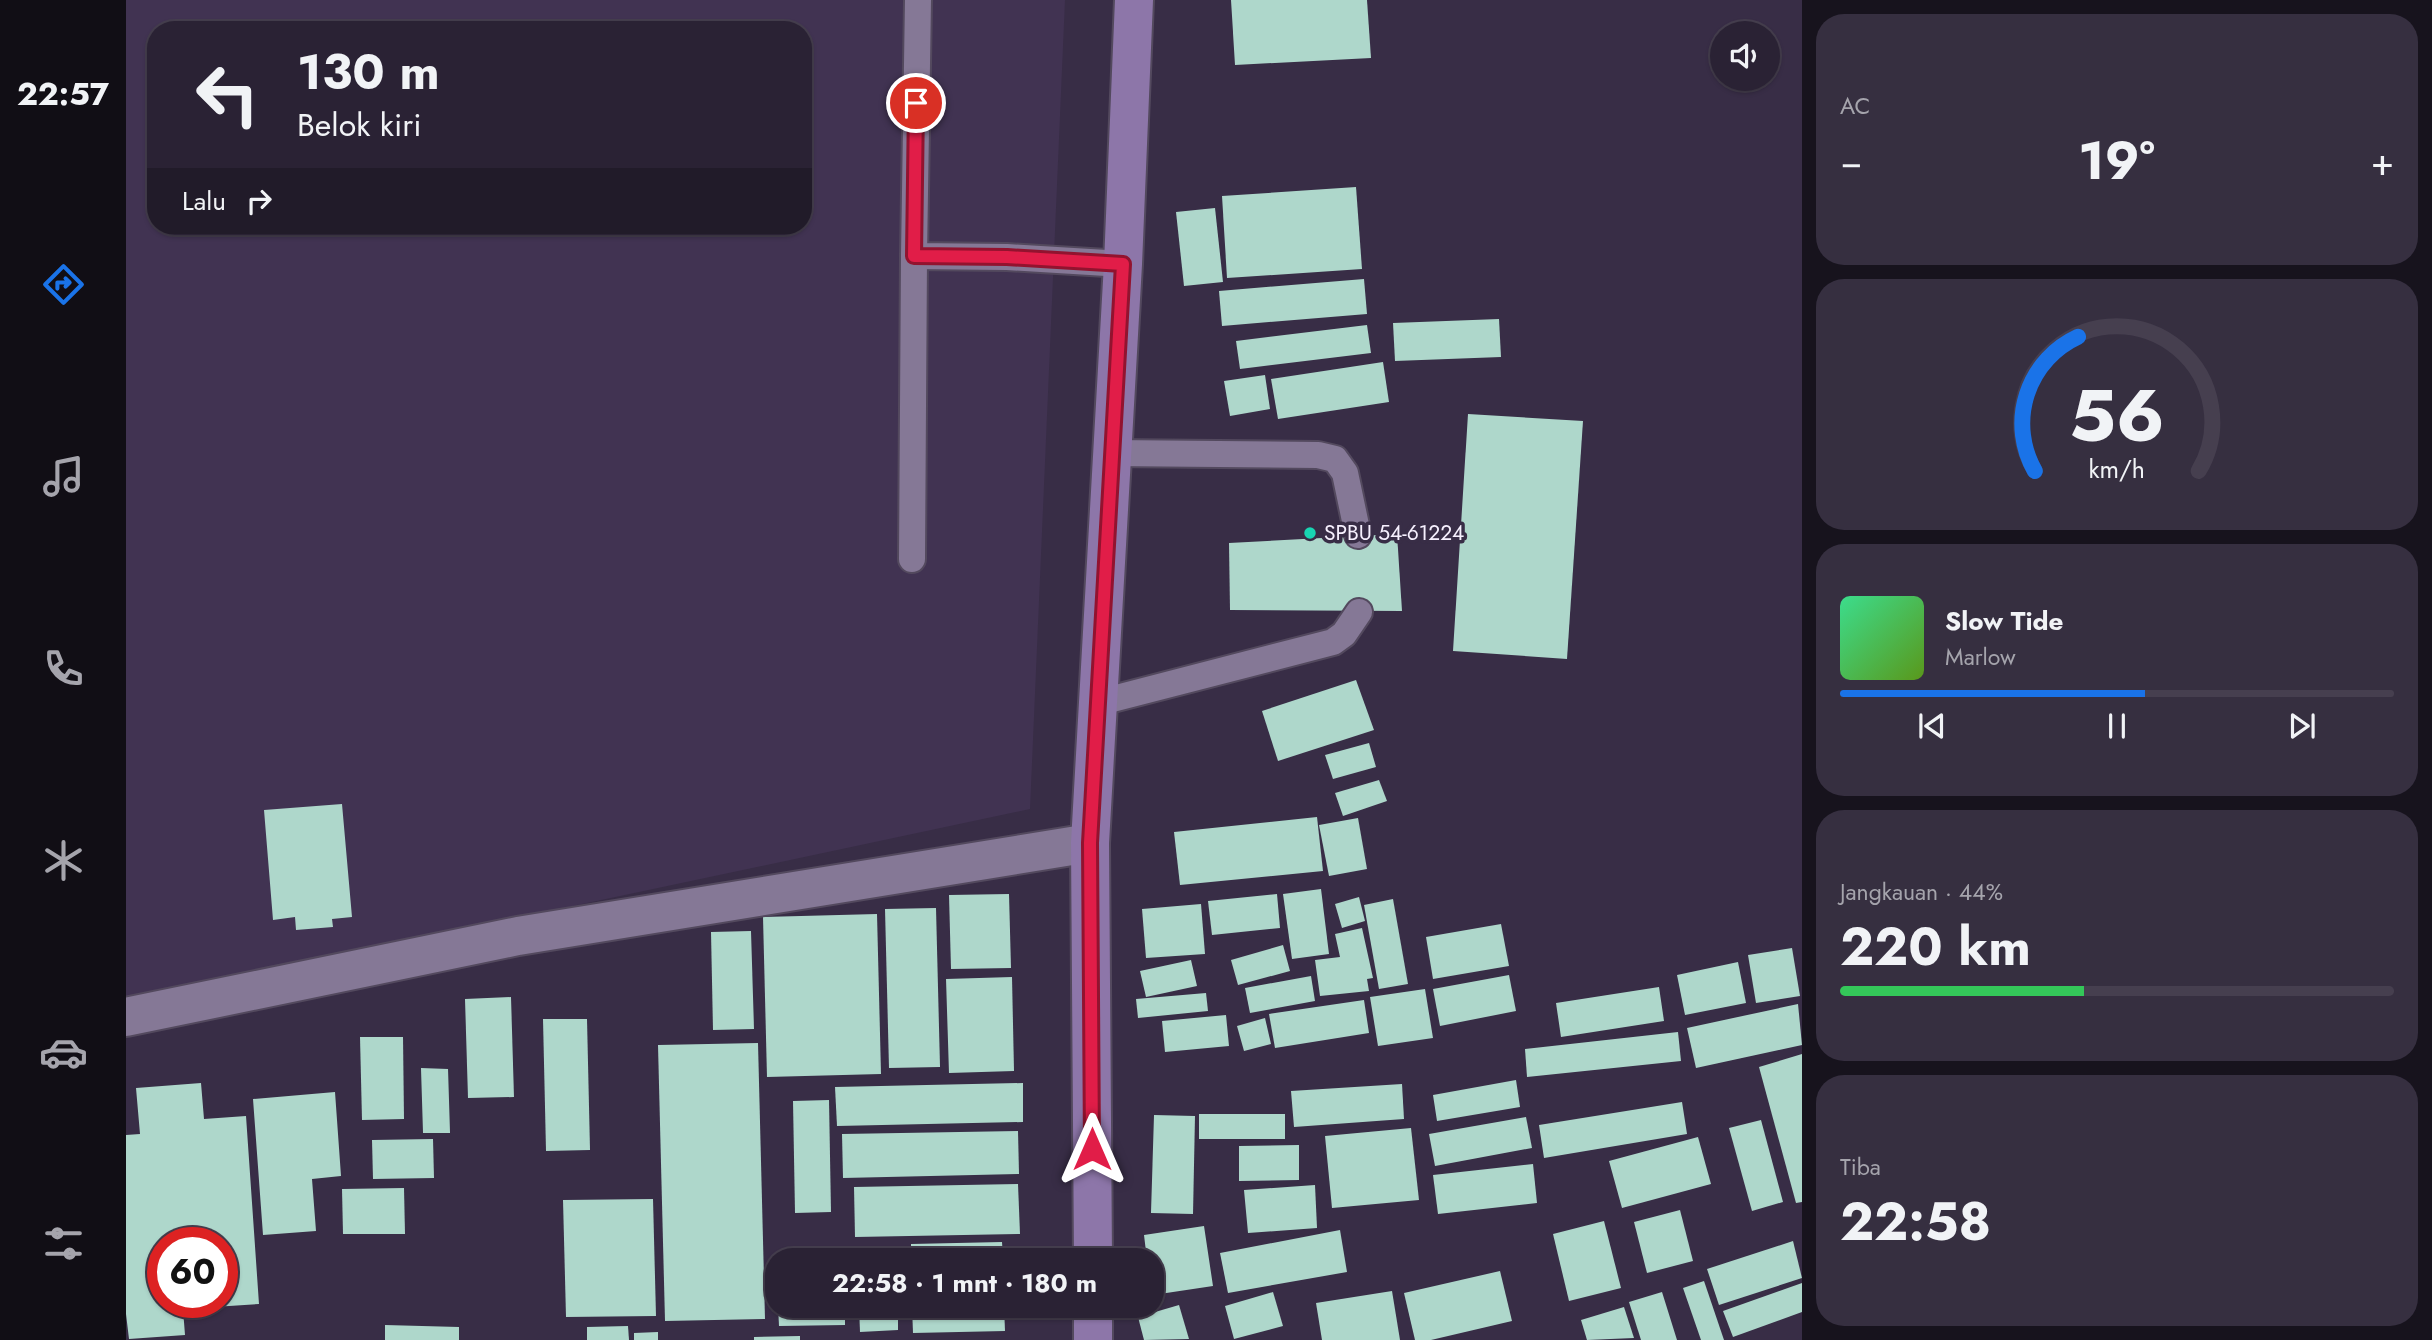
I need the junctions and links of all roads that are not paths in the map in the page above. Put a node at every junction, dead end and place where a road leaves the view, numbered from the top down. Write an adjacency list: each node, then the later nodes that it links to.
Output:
1 (918, 0): 3 (lane)
2 (1134, 0): 4 (main road)
3 (914, 256): 4 (lane); 7 (lane)
4 (1123, 264): 5 (main road)
5 (1111, 453): 6 (lane); 9 (main road)
6 (1358, 535)
7 (912, 559)
8 (1359, 612): 9 (lane)
9 (1097, 703): 10 (main road)
10 (1090, 843): 11 (street); 12 (main road)
11 (126, 1017)
12 (1093, 1248)
13 (1093, 1318): 14 (main road)
14 (1093, 1340)

